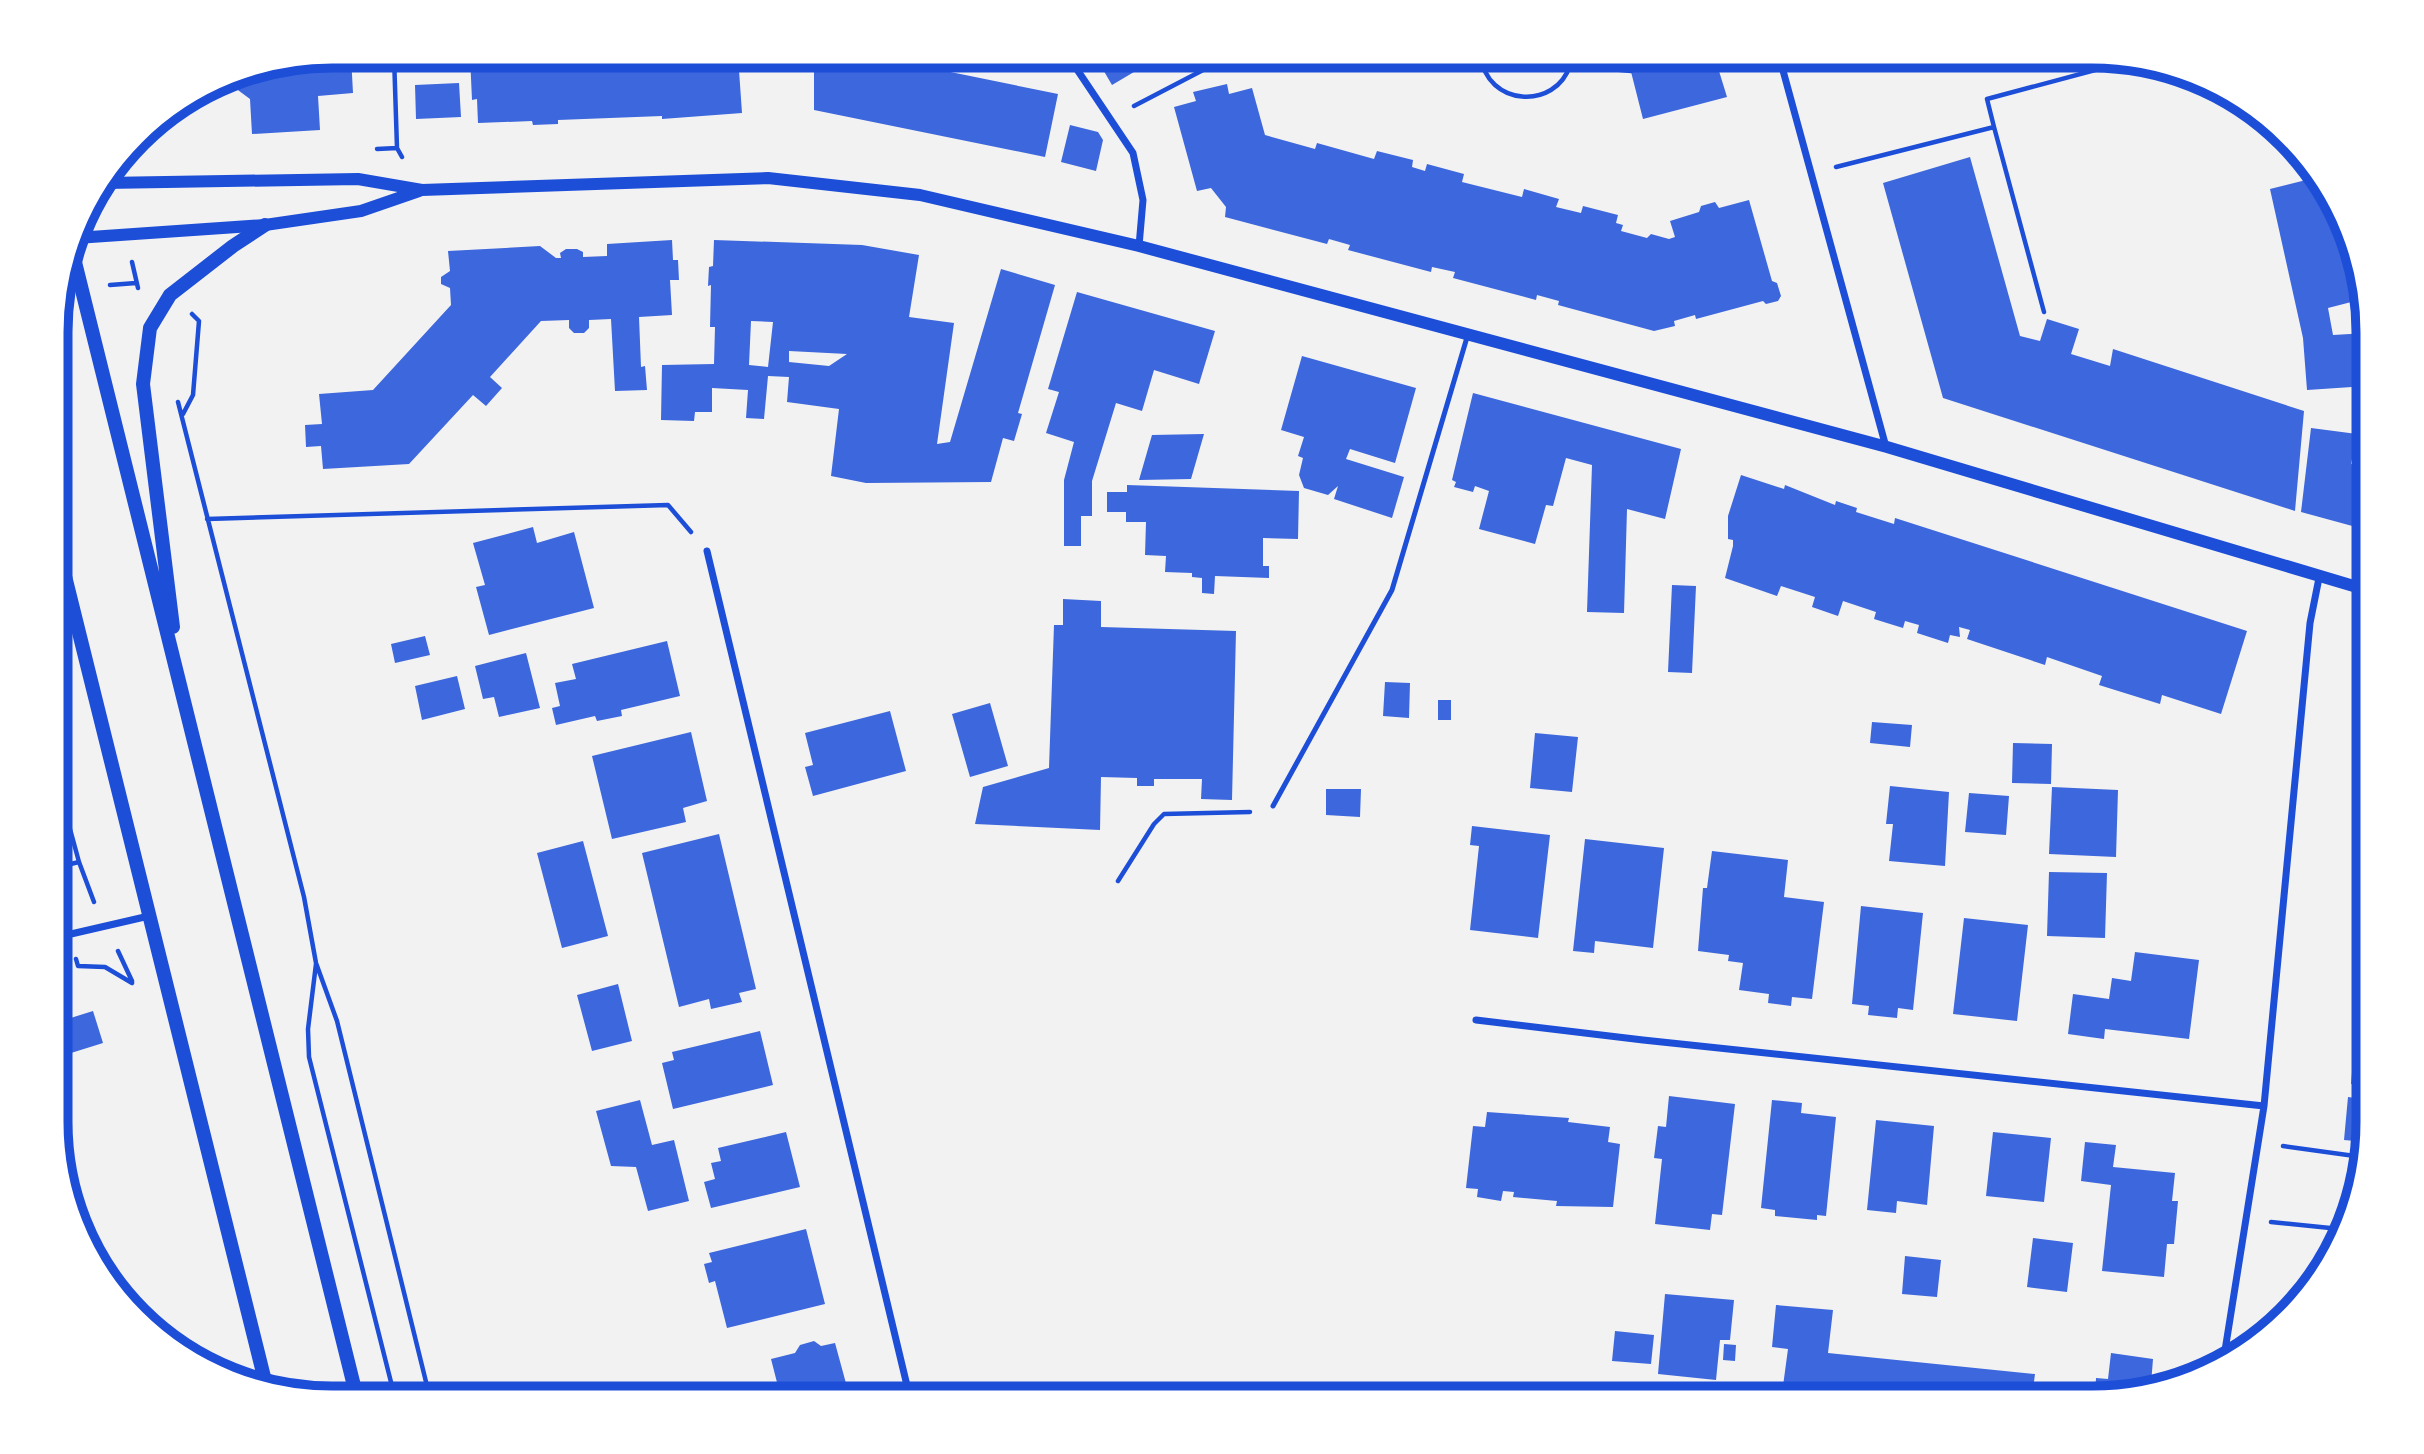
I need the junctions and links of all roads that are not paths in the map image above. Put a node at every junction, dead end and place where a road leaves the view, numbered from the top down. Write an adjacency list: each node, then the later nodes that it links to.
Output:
1 (1077, 68): 7 (street)
2 (1782, 68): 10 (street)
3 (115, 183): 4 (street)
4 (422, 190): 5 (street); 7 (street)
5 (265, 225): 6 (street); 15 (main road)
6 (86, 237)
7 (1139, 246): 9 (street)
8 (76, 267): 15 (main road)
9 (1468, 334): 10 (street); 16 (lane)
10 (1886, 447): 12 (street)
11 (707, 551): 24 (street)
12 (2319, 578): 13 (street); 20 (street)
13 (2356, 587)
14 (68, 588): 17 (main road)
15 (181, 691): 23 (main road)
16 (1273, 806)
17 (149, 916): 18 (street); 22 (main road)
18 (68, 935)
19 (1476, 1020): 20 (street)
20 (2264, 1106): 21 (street)
21 (2224, 1350)
22 (264, 1377)
23 (354, 1386)
24 (907, 1386)

